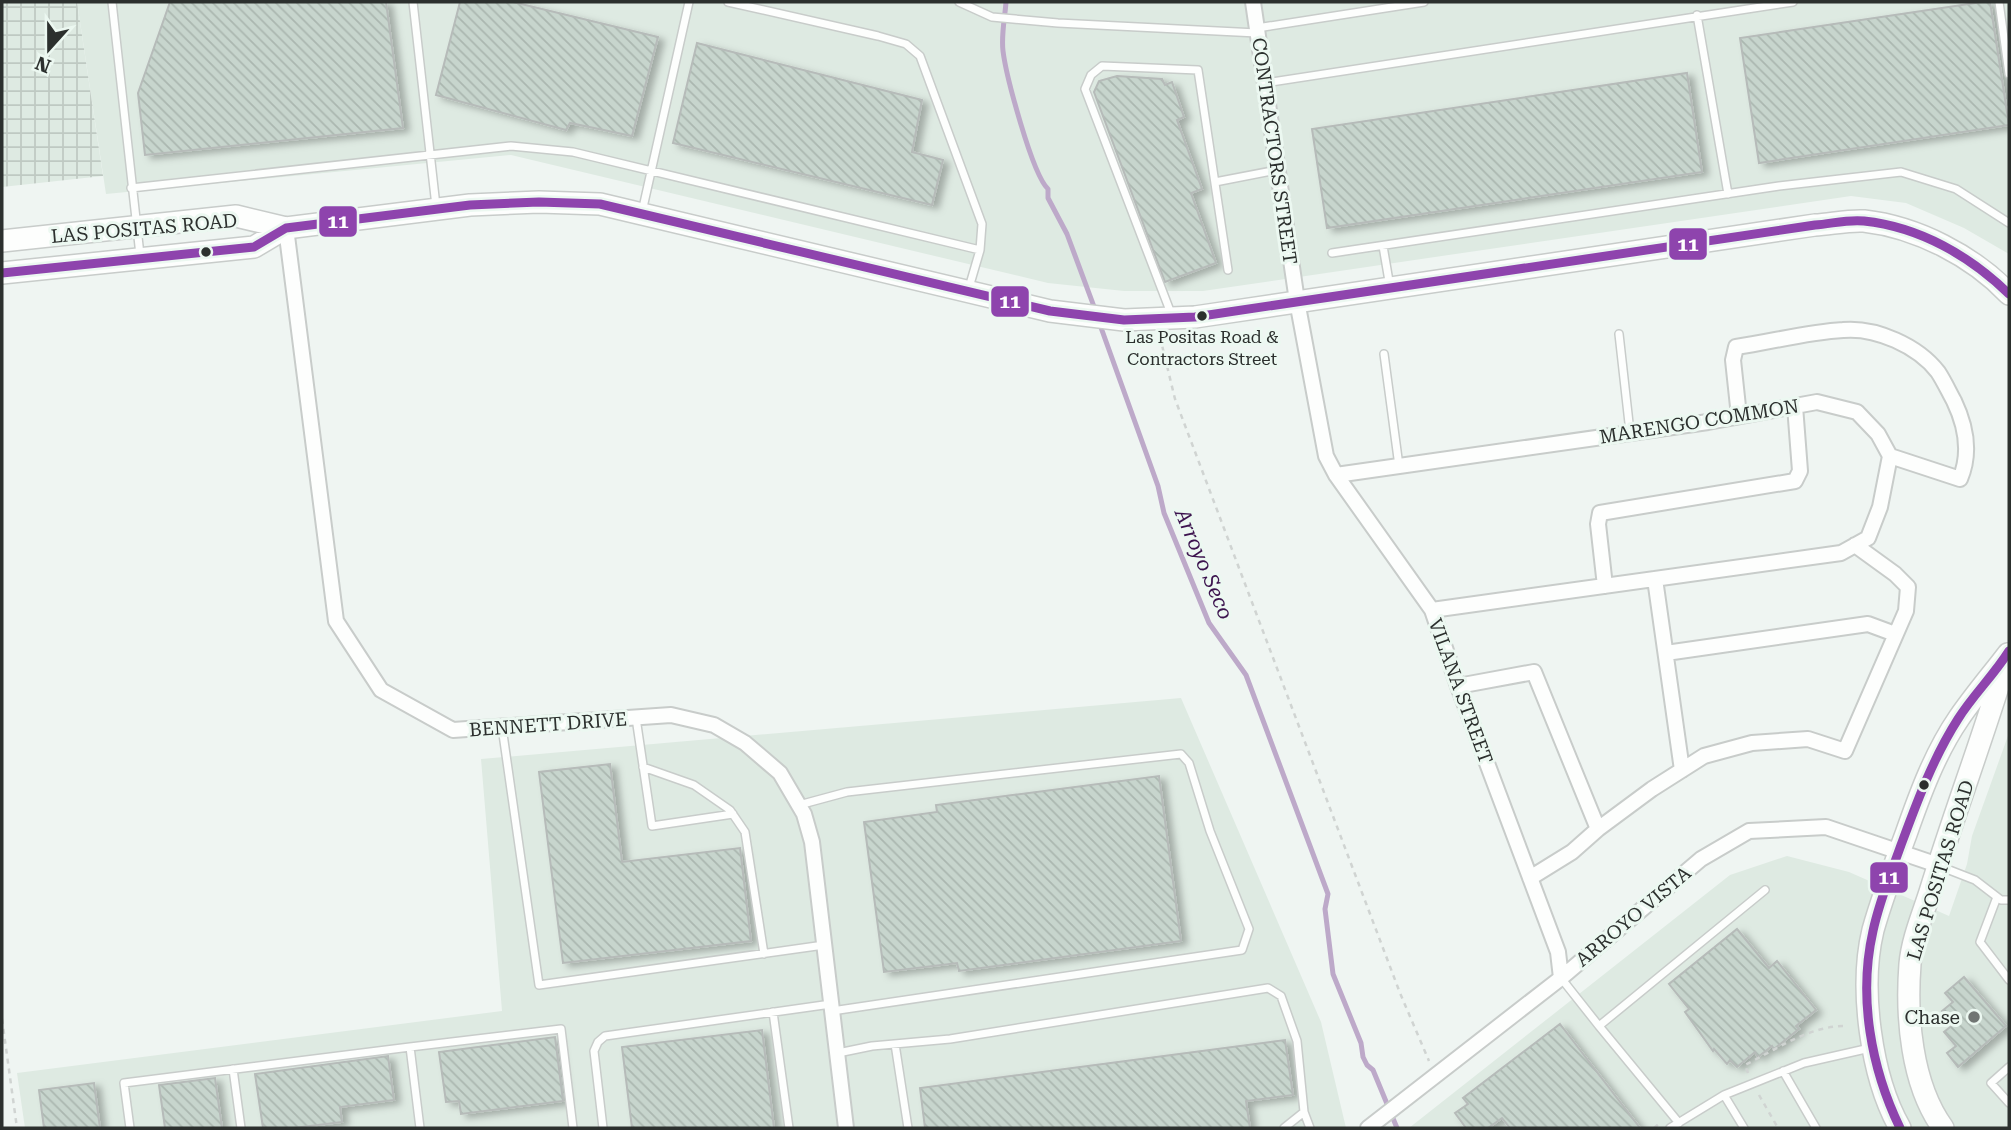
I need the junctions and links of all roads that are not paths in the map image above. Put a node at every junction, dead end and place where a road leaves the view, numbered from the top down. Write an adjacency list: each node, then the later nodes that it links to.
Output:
1 (112, 2): 18 (lane)
2 (413, 2): 14 (lane)
3 (689, 2): 15 (lane)
4 (728, 2): 28 (lane)
5 (958, 2): 11 (lane)
6 (1254, 2): 11 (street, CONTRACTORS STREET)
7 (1424, 2): 11 (lane)
8 (1793, 2): 10 (lane)
9 (1999, 2): 12 (lane)
10 (1697, 15): 13 (lane); 19 (lane)
11 (1257, 30): 13 (street, CONTRACTORS STREET)
12 (2009, 74)
13 (1265, 83): 16 (street, CONTRACTORS STREET)
14 (430, 155): 15 (lane); 18 (lane); 20 (lane)
15 (650, 170): 22 (lane); 28 (lane)
16 (1278, 170): 17 (lane); 36 (street, CONTRACTORS STREET)
17 (1215, 182): 31 (lane); 37 (lane)
18 (131, 188): 24 (lane)
19 (1728, 194): 23 (lane); 27 (lane)
20 (436, 209): 22 (main road, LAS POSITAS ROAD); 25 (main road, LAS POSITAS ROAD)
21 (2009, 210): 23 (lane)
22 (642, 212): 34 (main road, LAS POSITAS ROAD)
23 (2006, 221)
24 (136, 227): 25 (main road, LAS POSITAS ROAD); 26 (main road, LAS POSITAS ROAD); 30 (lane)
25 (286, 228): 30 (main road, LAS POSITAS ROAD); 55 (street, BENNETT DRIVE)
26 (2, 241)
27 (1383, 246): 29 (lane); 33 (lane)
28 (980, 250): 34 (lane)
29 (1332, 253)
30 (140, 259): 32 (main road, LAS POSITAS ROAD)
31 (1228, 270)
32 (2, 273)
33 (1390, 287): 35 (main road, LAS POSITAS ROAD); 36 (main road, LAS POSITAS ROAD)
34 (968, 291): 37 (main road, LAS POSITAS ROAD)
35 (2009, 294)
36 (1297, 301): 37 (main road, LAS POSITAS ROAD); 45 (street, VILANA STREET)
37 (1164, 319)
38 (1619, 334): 42 (lane)
39 (1384, 354): 44 (lane)
40 (1795, 406): 41 (street, MARENGO COMMON); 43 (street, MARENGO COMMON); 48 (street)
41 (1739, 416): 42 (street, MARENGO COMMON); 43 (street)
42 (1630, 433): 44 (street, MARENGO COMMON)
43 (1890, 456): 46 (street)
44 (1399, 466): 45 (street, MARENGO COMMON)
45 (1336, 475): 49 (street, VILANA STREET)
46 (1855, 545): 47 (street); 50 (street)
47 (1655, 579): 48 (street); 51 (street)
48 (1605, 586): 49 (street)
49 (1432, 610): 53 (street, VILANA STREET)
50 (1895, 634): 51 (street); 57 (street)
51 (1666, 653): 57 (street)
52 (2009, 653): 61 (main road, LAS POSITAS ROAD); 62 (main road, LAS POSITAS ROAD)
53 (1458, 685): 60 (street); 63 (street, VILANA STREET)
54 (636, 718): 55 (street, BENNETT DRIVE); 56 (lane); 58 (street, BENNETT DRIVE)
55 (502, 727): 68 (lane)
56 (643, 767): 59 (lane); 59 (lane)
57 (1682, 770): 60 (street)
58 (799, 805): 67 (street, BENNETT DRIVE); 71 (lane)
59 (733, 814): 68 (lane)
60 (1598, 829): 63 (street)
61 (1899, 853): 62 (street, ARROYO VISTA); 69 (street, ARROYO VISTA); 76 (main road, LAS POSITAS ROAD)
62 (1938, 865): 65 (lane); 100 (main road, LAS POSITAS ROAD)
63 (1530, 878): 69 (street, VILANA STREET)
64 (1765, 890): 73 (lane)
65 (1997, 897): 66 (lane); 70 (lane)
66 (2009, 900)
67 (824, 946): 68 (lane); 71 (street, BENNETT DRIVE)
68 (764, 954)
69 (1560, 978): 73 (lane); 85 (street, ARROYO VISTA)
70 (2009, 980)
71 (832, 1008): 72 (lane); 77 (street, BENNETT DRIVE)
72 (773, 1012): 90 (lane); 91 (lane)
73 (1599, 1026): 84 (lane)
74 (895, 1044): 77 (lane); 83 (lane); 93 (lane)
75 (410, 1047): 79 (lane); 88 (lane); 89 (lane)
76 (1874, 1047): 80 (lane); 99 (main road, LAS POSITAS ROAD)
77 (837, 1053): 92 (street, BENNETT DRIVE)
78 (2009, 1067): 82 (lane)
79 (233, 1069): 86 (lane); 87 (lane)
80 (1783, 1071): 81 (lane); 98 (lane)
81 (1724, 1095): 84 (lane); 97 (lane)
82 (2009, 1103)
83 (1304, 1112): 94 (lane); 95 (lane)
84 (1679, 1123): 96 (lane)
85 (1372, 1125)
86 (130, 1128)
87 (241, 1128)
88 (420, 1128)
89 (573, 1128)
90 (603, 1128)
91 (789, 1128)
92 (846, 1128)
93 (908, 1128)
94 (1284, 1128)
95 (1310, 1128)
96 (1670, 1128)
97 (1744, 1128)
98 (1816, 1128)
99 (1900, 1128)
100 (1943, 1128)

